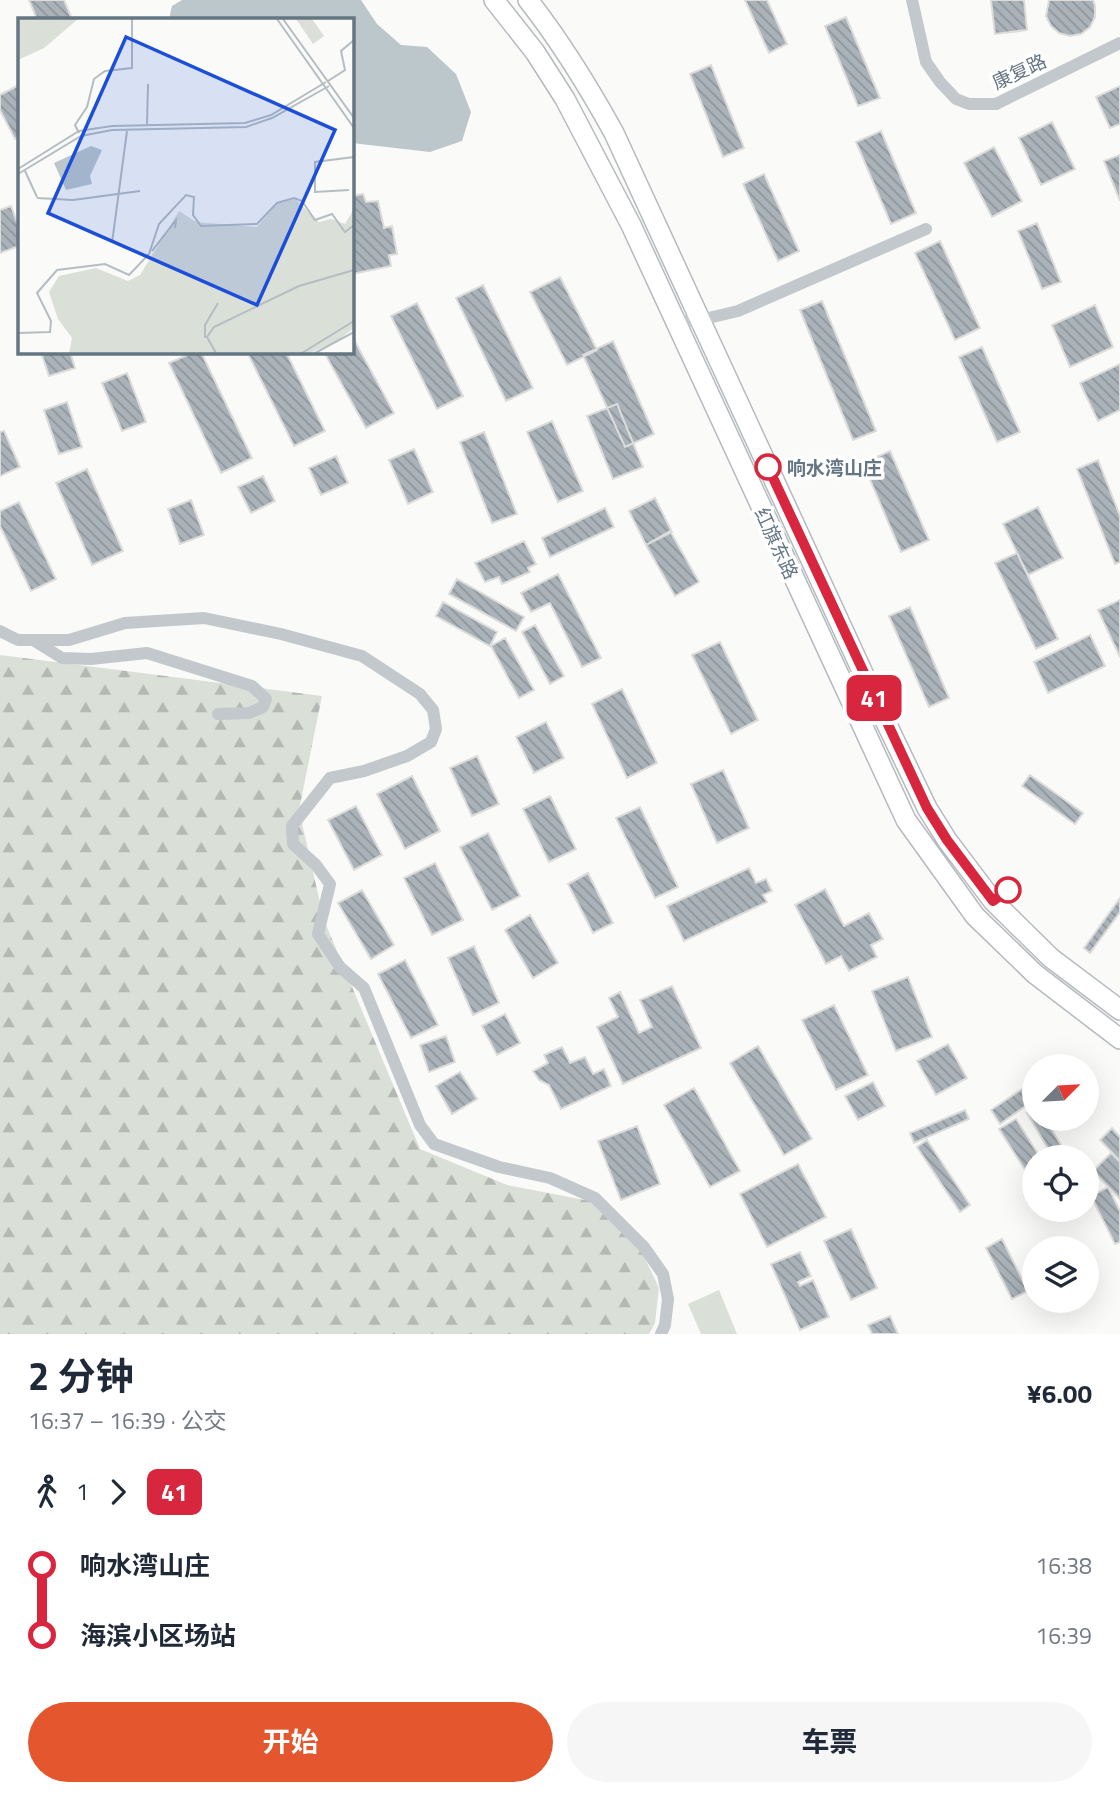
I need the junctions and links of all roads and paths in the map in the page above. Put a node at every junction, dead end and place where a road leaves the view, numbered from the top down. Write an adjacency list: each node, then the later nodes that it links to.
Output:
1 (495, 0): 7 (main road, 红旗东路)
2 (528, 0): 6 (main road, 红旗东路)
3 (912, 0): 4 (street, 康复路)
4 (1120, 43)
5 (926, 229): 6 (street)
6 (700, 320): 7 (street); 11 (main road, 红旗东路)
7 (676, 322): 12 (main road, 红旗东路)
8 (0, 631): 9 (street)
9 (32, 640): 10 (street); 13 (street)
10 (218, 714)
11 (1120, 1010)
12 (1120, 1039)
13 (661, 1334)

